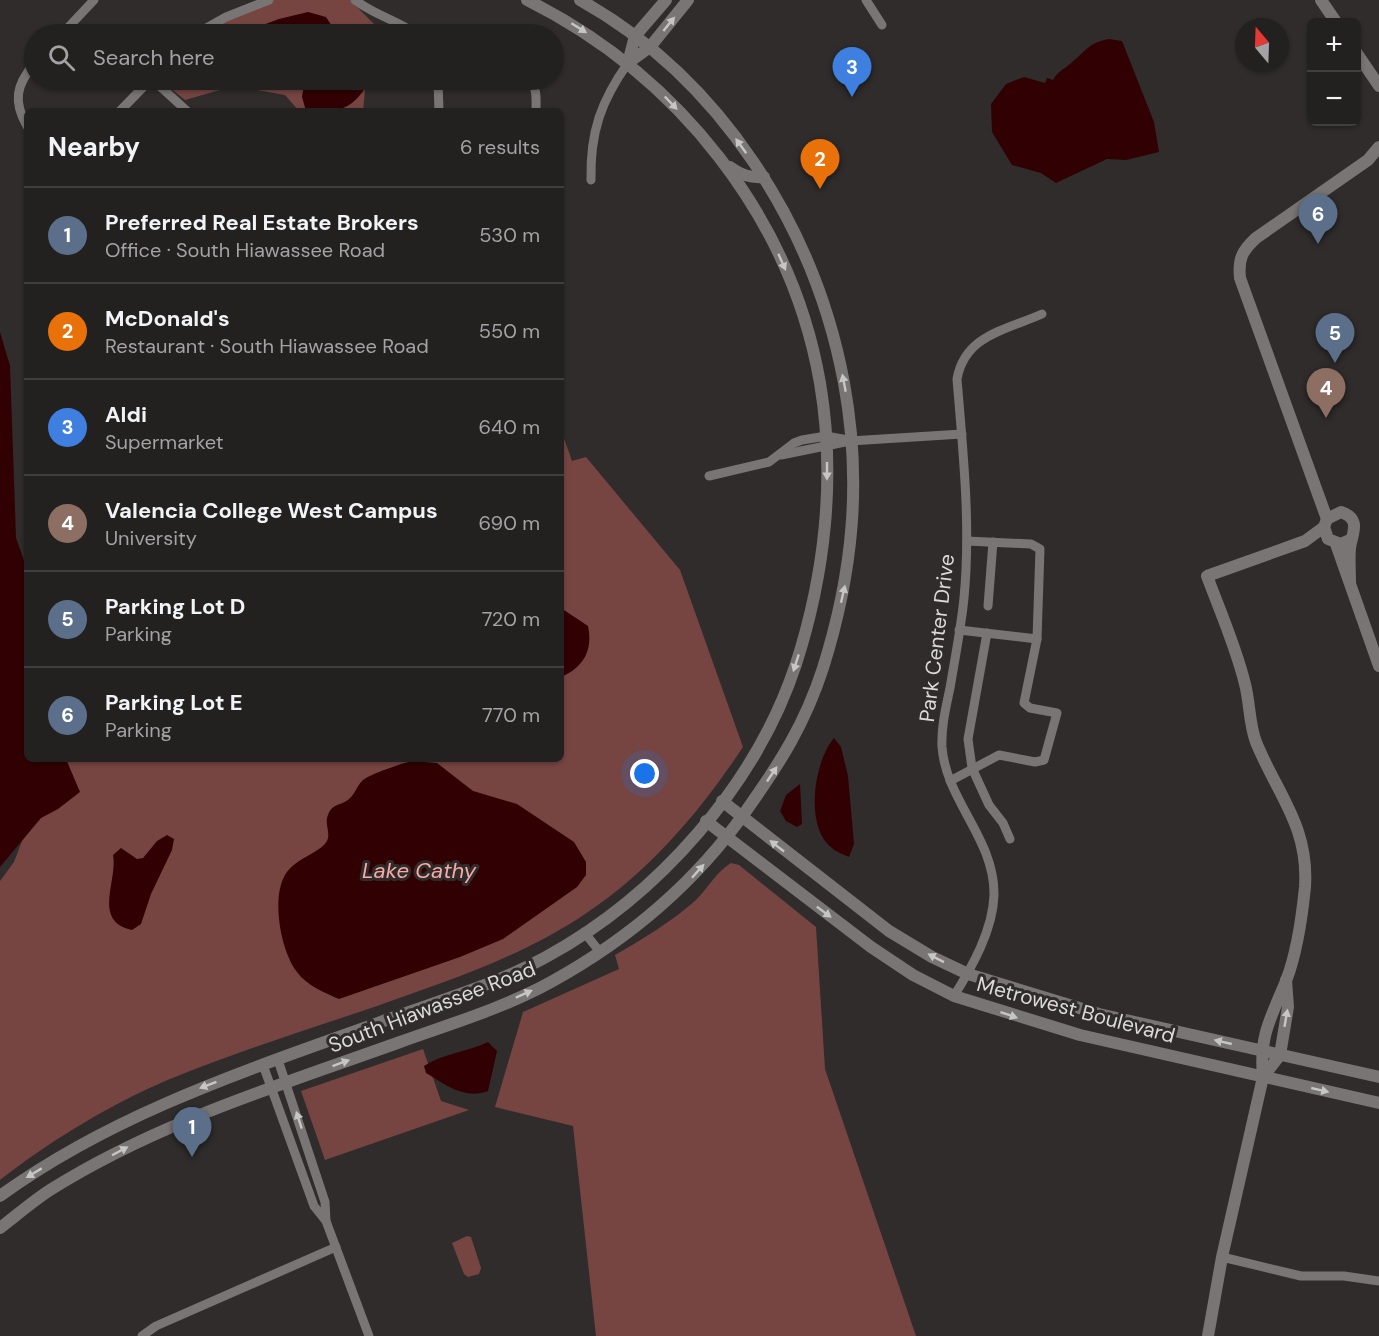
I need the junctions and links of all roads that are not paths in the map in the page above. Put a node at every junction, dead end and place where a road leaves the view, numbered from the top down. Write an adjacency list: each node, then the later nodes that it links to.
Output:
1 (94, 0): 11 (street)
2 (268, 0): 12 (street)
3 (355, 0): 13 (street)
4 (527, 0): 18 (street, South Hiawassee Road, one-way to 18)
5 (580, 0): 15 (street, South Hiawassee Road)
6 (666, 0): 15 (street)
7 (688, 0): 16 (street, one-way to 7)
8 (866, 0): 14 (street)
9 (1321, 0): 10 (street)
10 (1333, 18)
11 (71, 24)
12 (214, 24)
13 (400, 24)
14 (882, 25)
15 (635, 36): 16 (street, South Hiawassee Road); 18 (street)
16 (650, 47): 18 (street); 32 (street, South Hiawassee Road, one-way to 16)
17 (1361, 59): 20 (street)
18 (628, 63): 31 (street, South Hiawassee Road, one-way to 31); 33 (street)
19 (24, 78): 29 (street)
20 (1379, 86)
21 (141, 90): 25 (street)
22 (163, 90): 26 (street)
23 (438, 90): 27 (street)
24 (535, 90): 28 (street)
25 (123, 108)
26 (184, 108)
27 (439, 108)
28 (536, 108)
29 (24, 121)
30 (1379, 147): 39 (street)
31 (721, 161): 32 (street); 37 (street, South Hiawassee Road, one-way to 37)
32 (764, 177): 36 (street, South Hiawassee Road, one-way to 32)
33 (591, 180)
34 (1042, 314): 35 (street, Park Center Drive)
35 (962, 434): 36 (street); 43 (street, Park Center Drive)
36 (850, 441): 37 (street); 54 (street, South Hiawassee Road, one-way to 36)
37 (826, 442): 38 (street); 53 (street, South Hiawassee Road, one-way to 53)
38 (709, 476)
39 (1312, 481): 40 (street); 41 (street)
40 (1341, 512): 41 (street); 42 (street)
41 (1329, 532): 42 (street); 45 (street); 61 (street)
42 (1352, 539): 45 (street)
43 (967, 541): 44 (street); 47 (street, Park Center Drive)
44 (993, 542): 46 (street); 49 (street)
45 (1350, 582): 50 (street)
46 (988, 606)
47 (959, 630): 48 (street); 52 (street, Park Center Drive)
48 (987, 633): 49 (street); 51 (street)
49 (1036, 639): 51 (street)
50 (1379, 666)
51 (972, 768): 52 (street); 57 (street)
52 (950, 781): 60 (street, Park Center Drive)
53 (722, 801): 54 (street, Metrowest Boulevard); 55 (street, South Hiawassee Road)
54 (741, 818): 56 (street, South Hiawassee Road); 60 (street, Metrowest Boulevard, one-way to 54)
55 (706, 821): 56 (street, Metrowest Boulevard); 58 (street, South Hiawassee Road)
56 (726, 839): 59 (street, South Hiawassee Road, one-way to 56); 62 (street, Metrowest Boulevard, one-way to 62)
57 (1010, 839)
58 (584, 933): 59 (street); 65 (street, South Hiawassee Road)
59 (600, 952): 69 (street, South Hiawassee Road, one-way to 59)
60 (968, 974): 62 (street, Park Center Drive); 63 (street, Metrowest Boulevard, one-way to 60)
61 (1286, 980): 63 (street); 64 (street, one-way to 61)
62 (954, 996): 67 (street, Metrowest Boulevard, one-way to 67)
63 (1261, 1051): 64 (street, Metrowest Boulevard); 67 (street)
64 (1280, 1055): 67 (street); 68 (street, Metrowest Boulevard)
65 (278, 1060): 66 (street, South Hiawassee Road); 69 (street)
66 (263, 1065): 70 (street); 74 (street, South Hiawassee Road, one-way to 74)
67 (1263, 1077): 71 (street, Metrowest Boulevard, one-way to 71); 78 (street)
68 (1379, 1077)
69 (286, 1083): 70 (street, South Hiawassee Road); 72 (street, one-way to 69)
70 (270, 1089): 73 (street); 76 (street, South Hiawassee Road, one-way to 70)
71 (1379, 1103)
72 (311, 1158): 73 (street); 75 (street)
73 (297, 1162): 75 (street)
74 (0, 1196)
75 (326, 1221): 77 (street)
76 (0, 1228)
77 (336, 1247): 80 (street); 81 (street)
78 (1222, 1257): 79 (street); 82 (street)
79 (1379, 1281)
80 (142, 1336)
81 (369, 1336)
82 (1208, 1336)

